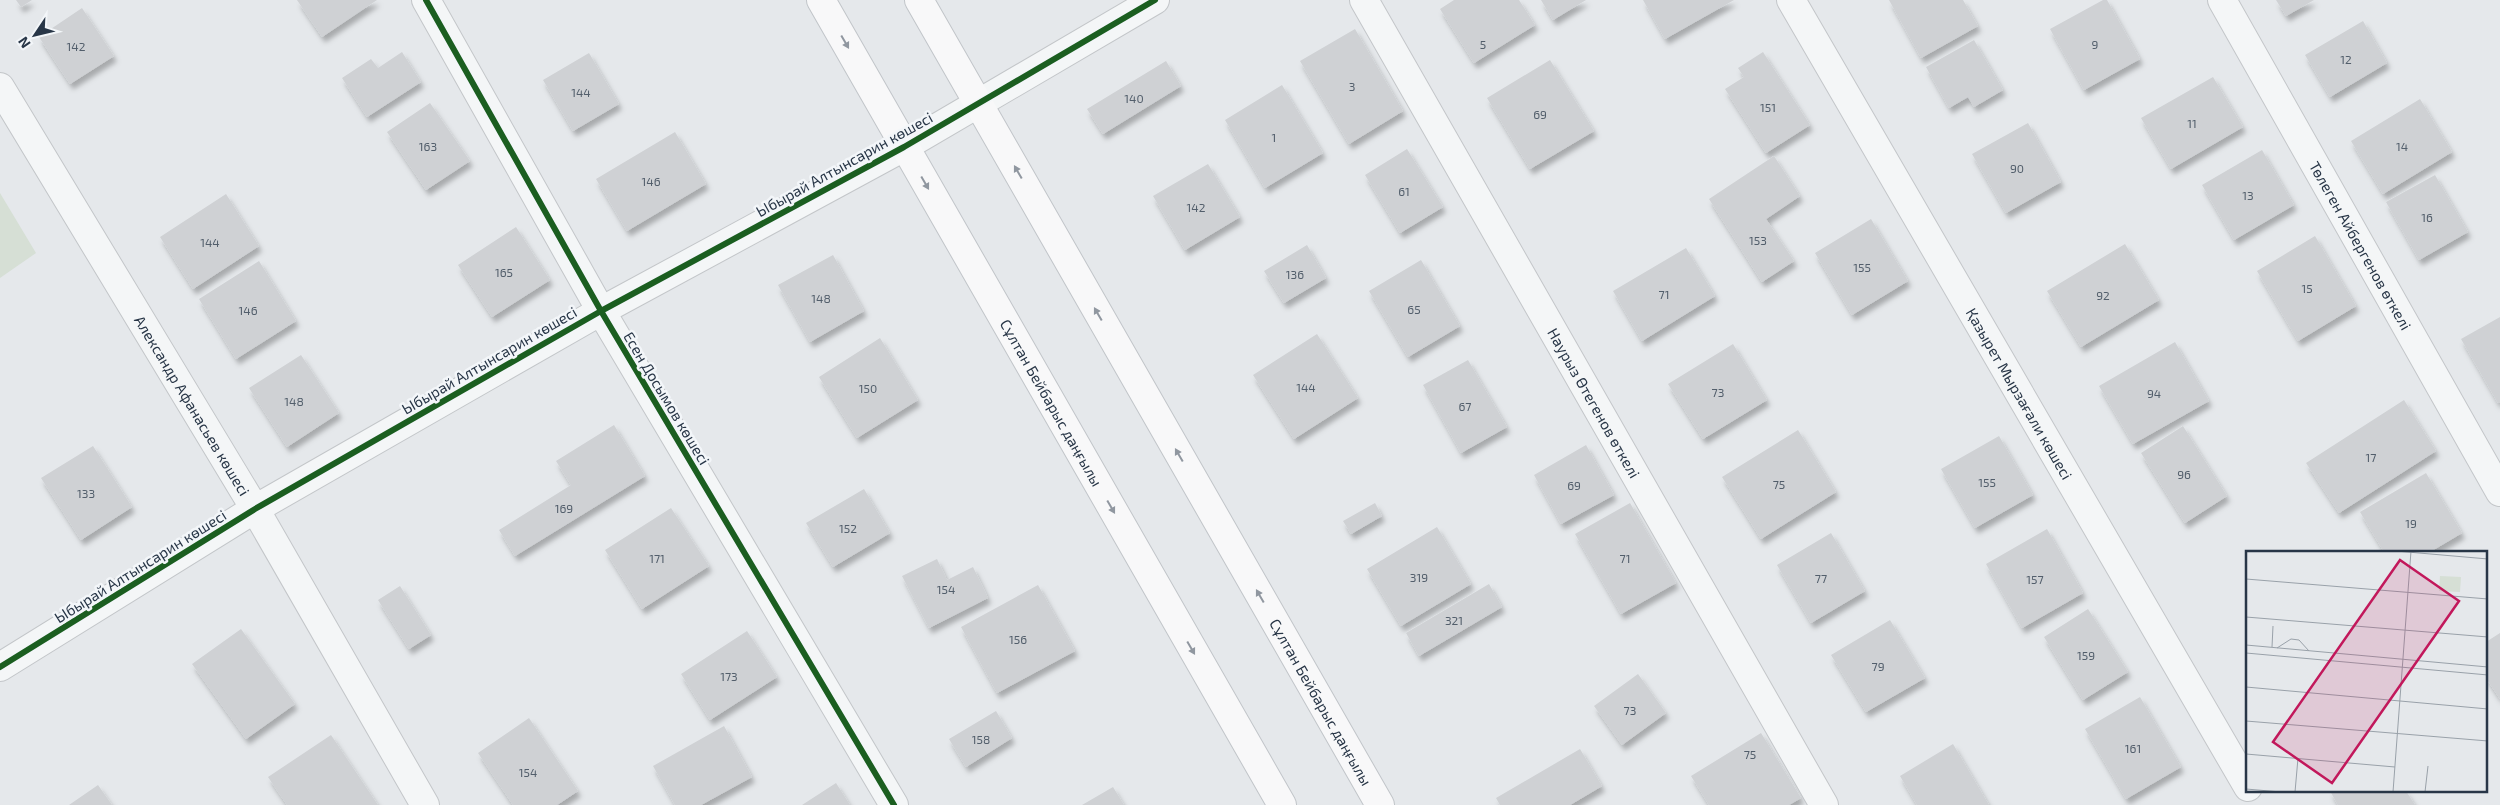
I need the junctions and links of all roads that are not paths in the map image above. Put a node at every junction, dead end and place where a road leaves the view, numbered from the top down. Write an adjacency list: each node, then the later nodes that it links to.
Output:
1 (426, 0): 11 (street, Есен Досымов көшесі)
2 (820, 0): 10 (main road, Сұлтан Бейбарыс даңғылы, one-way to 10)
3 (919, 0): 9 (main road, Сұлтан Бейбарыс даңғылы)
4 (1155, 0): 9 (street, Ыбырай Алтынсарин көшесі)
5 (1364, 0): 22 (street, Наурыз Өтегенов өткелі)
6 (1791, 0): 16 (street, Қазырет Мырзағали көшесі)
7 (2222, 0): 12 (street, Төлеген Айбергенов өткелі)
8 (0, 87): 14 (street, Александр Афанасьев көшесі)
9 (978, 104): 10 (street, Ыбырай Алтынсарин көшесі); 21 (main road, Сұлтан Бейбарыс даңғылы, one-way to 9)
10 (904, 146): 11 (street, Ыбырай Алтынсарин көшесі); 20 (main road, Сұлтан Бейбарыс даңғылы, one-way to 20)
11 (601, 311): 14 (street, Ыбырай Алтынсарин көшесі); 19 (street, Есен Досымов көшесі)
12 (2493, 463): 13 (street, Төлеген Айбергенов өткелі)
13 (2500, 492)
14 (255, 509): 15 (street, Ыбырай Алтынсарин көшесі); 18 (street, Александр Афанасьев көшесі)
15 (0, 667)
16 (2246, 784)
17 (2251, 792): 23 (street)
18 (425, 805)
19 (894, 805)
20 (1282, 805)
21 (1380, 805)
22 (1824, 805)
23 (2258, 805)

